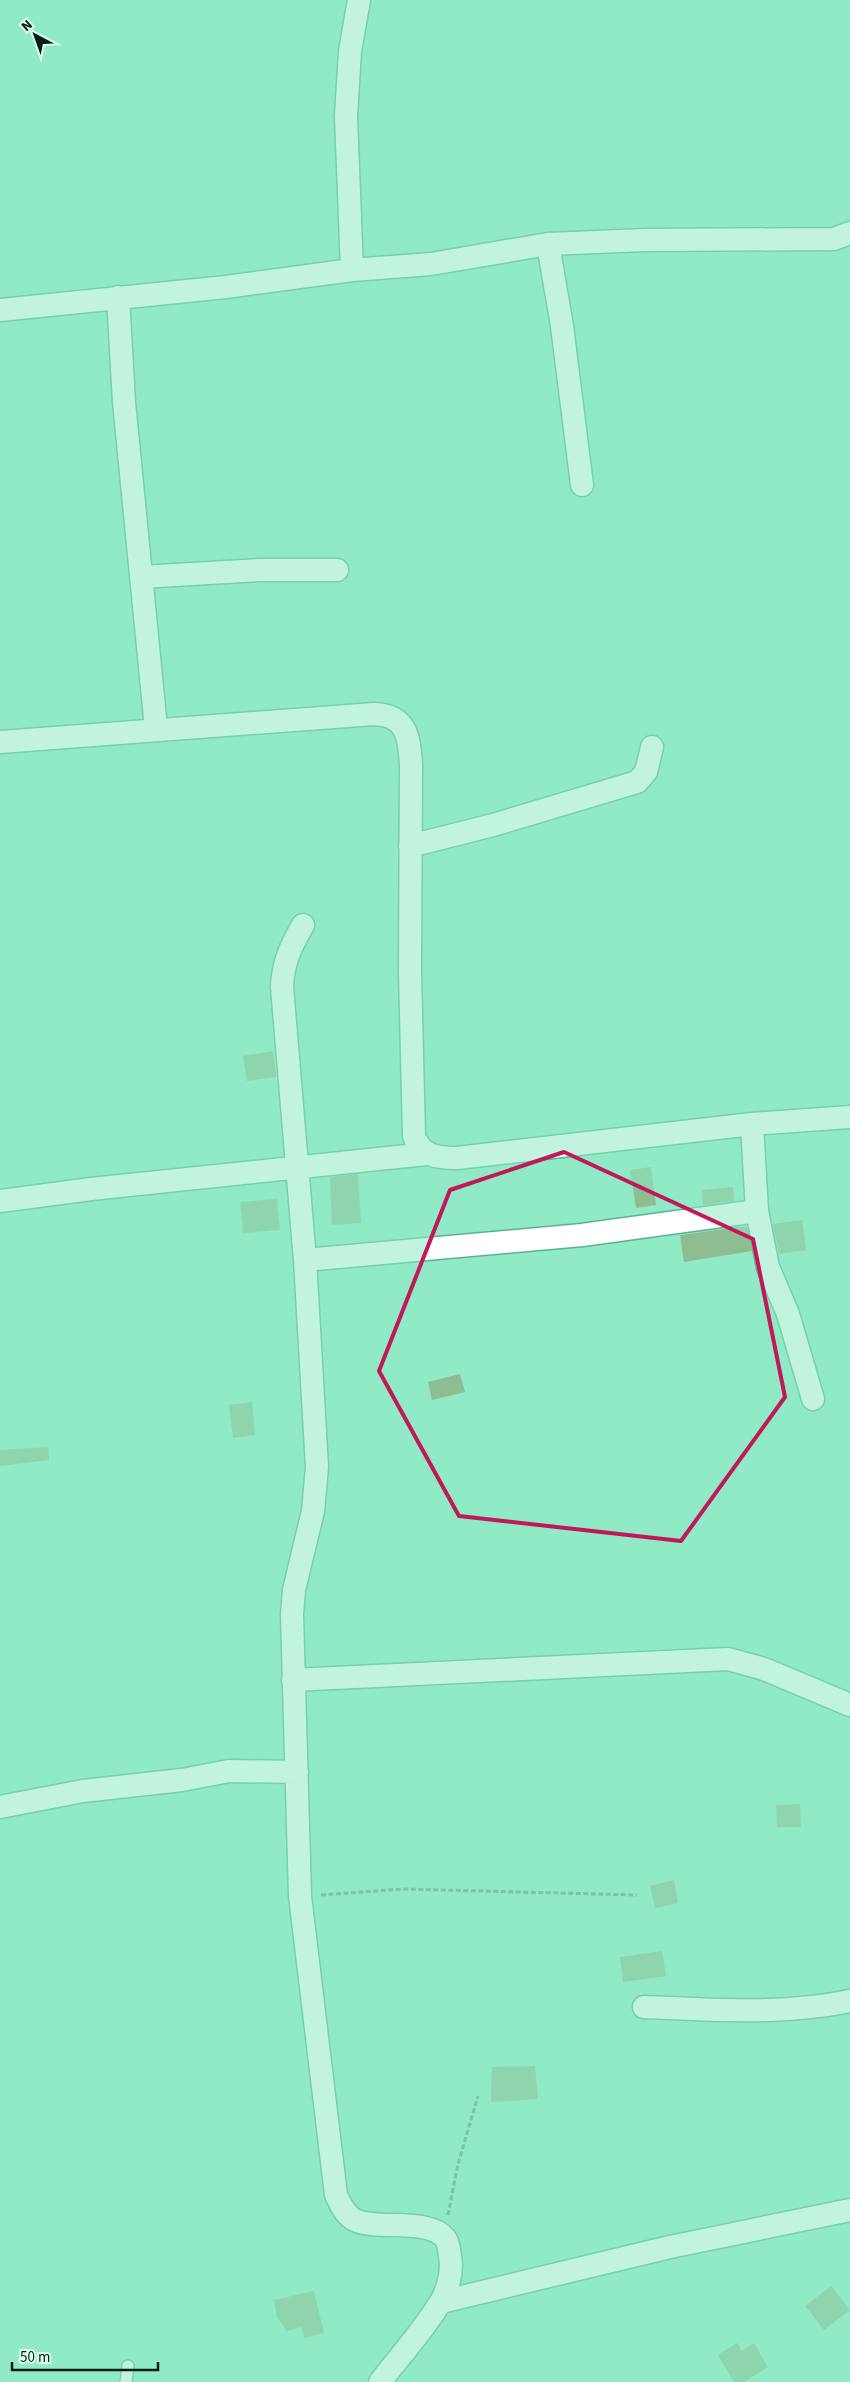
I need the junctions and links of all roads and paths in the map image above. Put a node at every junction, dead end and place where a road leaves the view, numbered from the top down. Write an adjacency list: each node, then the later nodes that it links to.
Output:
1 (359, 0): 4 (street)
2 (850, 233): 3 (street)
3 (548, 244): 4 (street); 7 (street)
4 (352, 270): 5 (street)
5 (118, 297): 6 (street); 9 (street)
6 (0, 310)
7 (582, 485)
8 (337, 570): 9 (street)
9 (142, 577): 10 (street)
10 (156, 728): 11 (street); 13 (street)
11 (0, 742)
12 (652, 747): 13 (street)
13 (410, 846): 17 (street)
14 (303, 925): 18 (street)
15 (850, 1117): 16 (street)
16 (752, 1124): 17 (street); 20 (street)
17 (426, 1154): 18 (street)
18 (296, 1168): 19 (street); 21 (street)
19 (0, 1201)
20 (757, 1211): 21 (street); 22 (street)
21 (305, 1260): 23 (street)
22 (813, 1399)
23 (293, 1680): 24 (street); 25 (street)
24 (850, 1705)
25 (297, 1772): 26 (street); 28 (street)
26 (0, 1807)
27 (637, 1894): 28 (path)
28 (300, 1896): 33 (street)
29 (850, 2001): 30 (street)
30 (644, 2007)
31 (478, 2096): 33 (path)
32 (850, 2210): 34 (street)
33 (445, 2238): 34 (street)
34 (441, 2302): 37 (street)
35 (128, 2366): 36 (lane)
36 (126, 2382)
37 (380, 2382)

